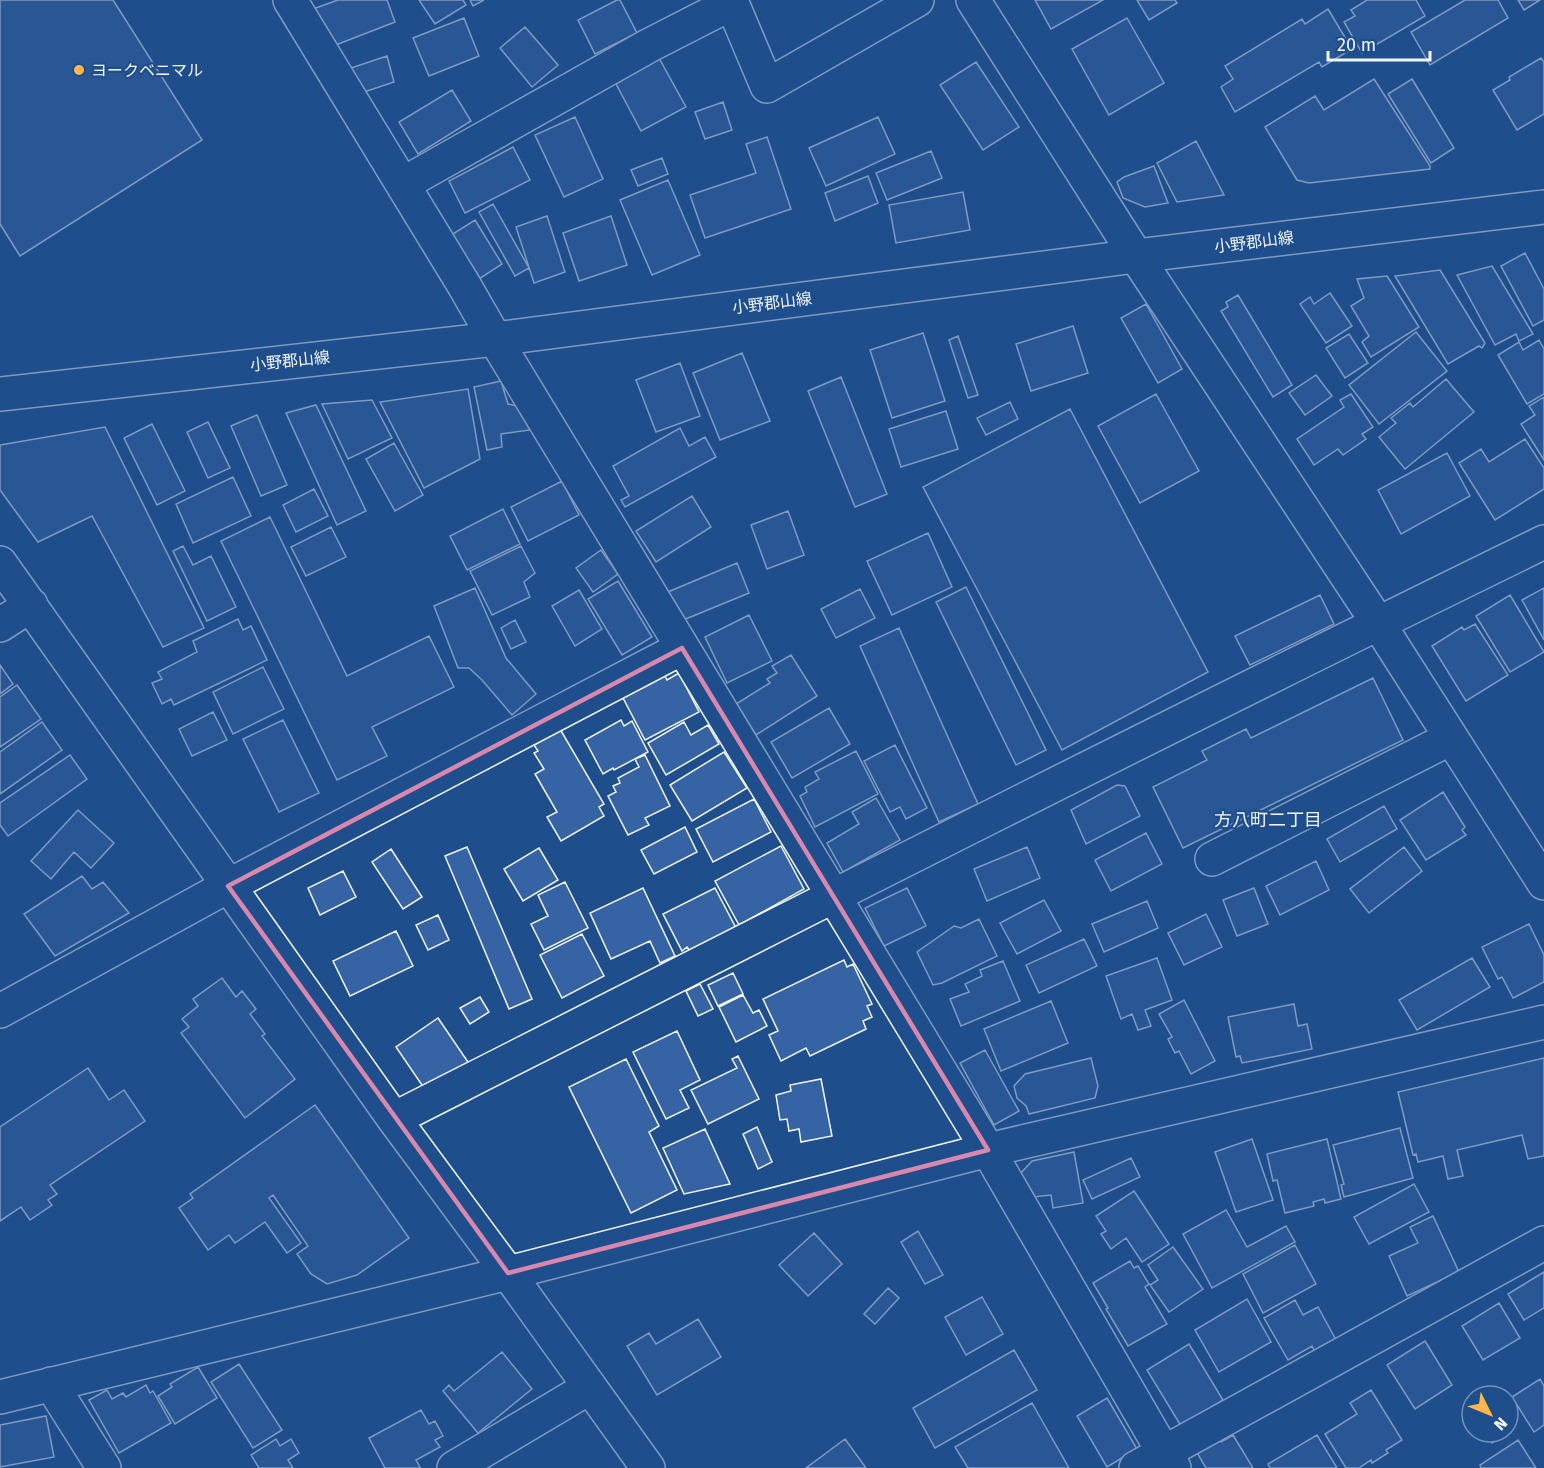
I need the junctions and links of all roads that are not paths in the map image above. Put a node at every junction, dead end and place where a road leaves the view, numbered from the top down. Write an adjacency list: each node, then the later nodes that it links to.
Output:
1 (290, 0): 4 (street)
2 (917, 0): 4 (street)
3 (973, 0): 6 (street)
4 (403, 184): 7 (street)
5 (1544, 207): 6 (street, 小野郡山線)
6 (1136, 256): 7 (street, 小野郡山線); 12 (street)
7 (495, 339): 8 (street, 小野郡山線); 14 (street)
8 (0, 394)
9 (1544, 542): 12 (street)
10 (0, 563): 11 (street)
11 (31, 605): 13 (street); 18 (street)
12 (1378, 623): 15 (street); 19 (street)
13 (0, 625)
14 (682, 648): 18 (street); 19 (street)
15 (1452, 738): 16 (street); 17 (street)
16 (1212, 859)
17 (1544, 883)
18 (228, 886): 20 (street); 22 (street)
19 (833, 896): 22 (street); 23 (street)
20 (0, 1011)
21 (1544, 1022): 23 (street)
22 (394, 1119): 25 (street)
23 (987, 1150): 25 (street); 29 (street)
24 (1544, 1243): 29 (street)
25 (508, 1273): 26 (street); 27 (street)
26 (51, 1384): 28 (street); 30 (street)
27 (590, 1388): 31 (street); 32 (street)
28 (0, 1396)
29 (1158, 1463)
30 (104, 1468)
31 (454, 1468)
32 (648, 1468)

